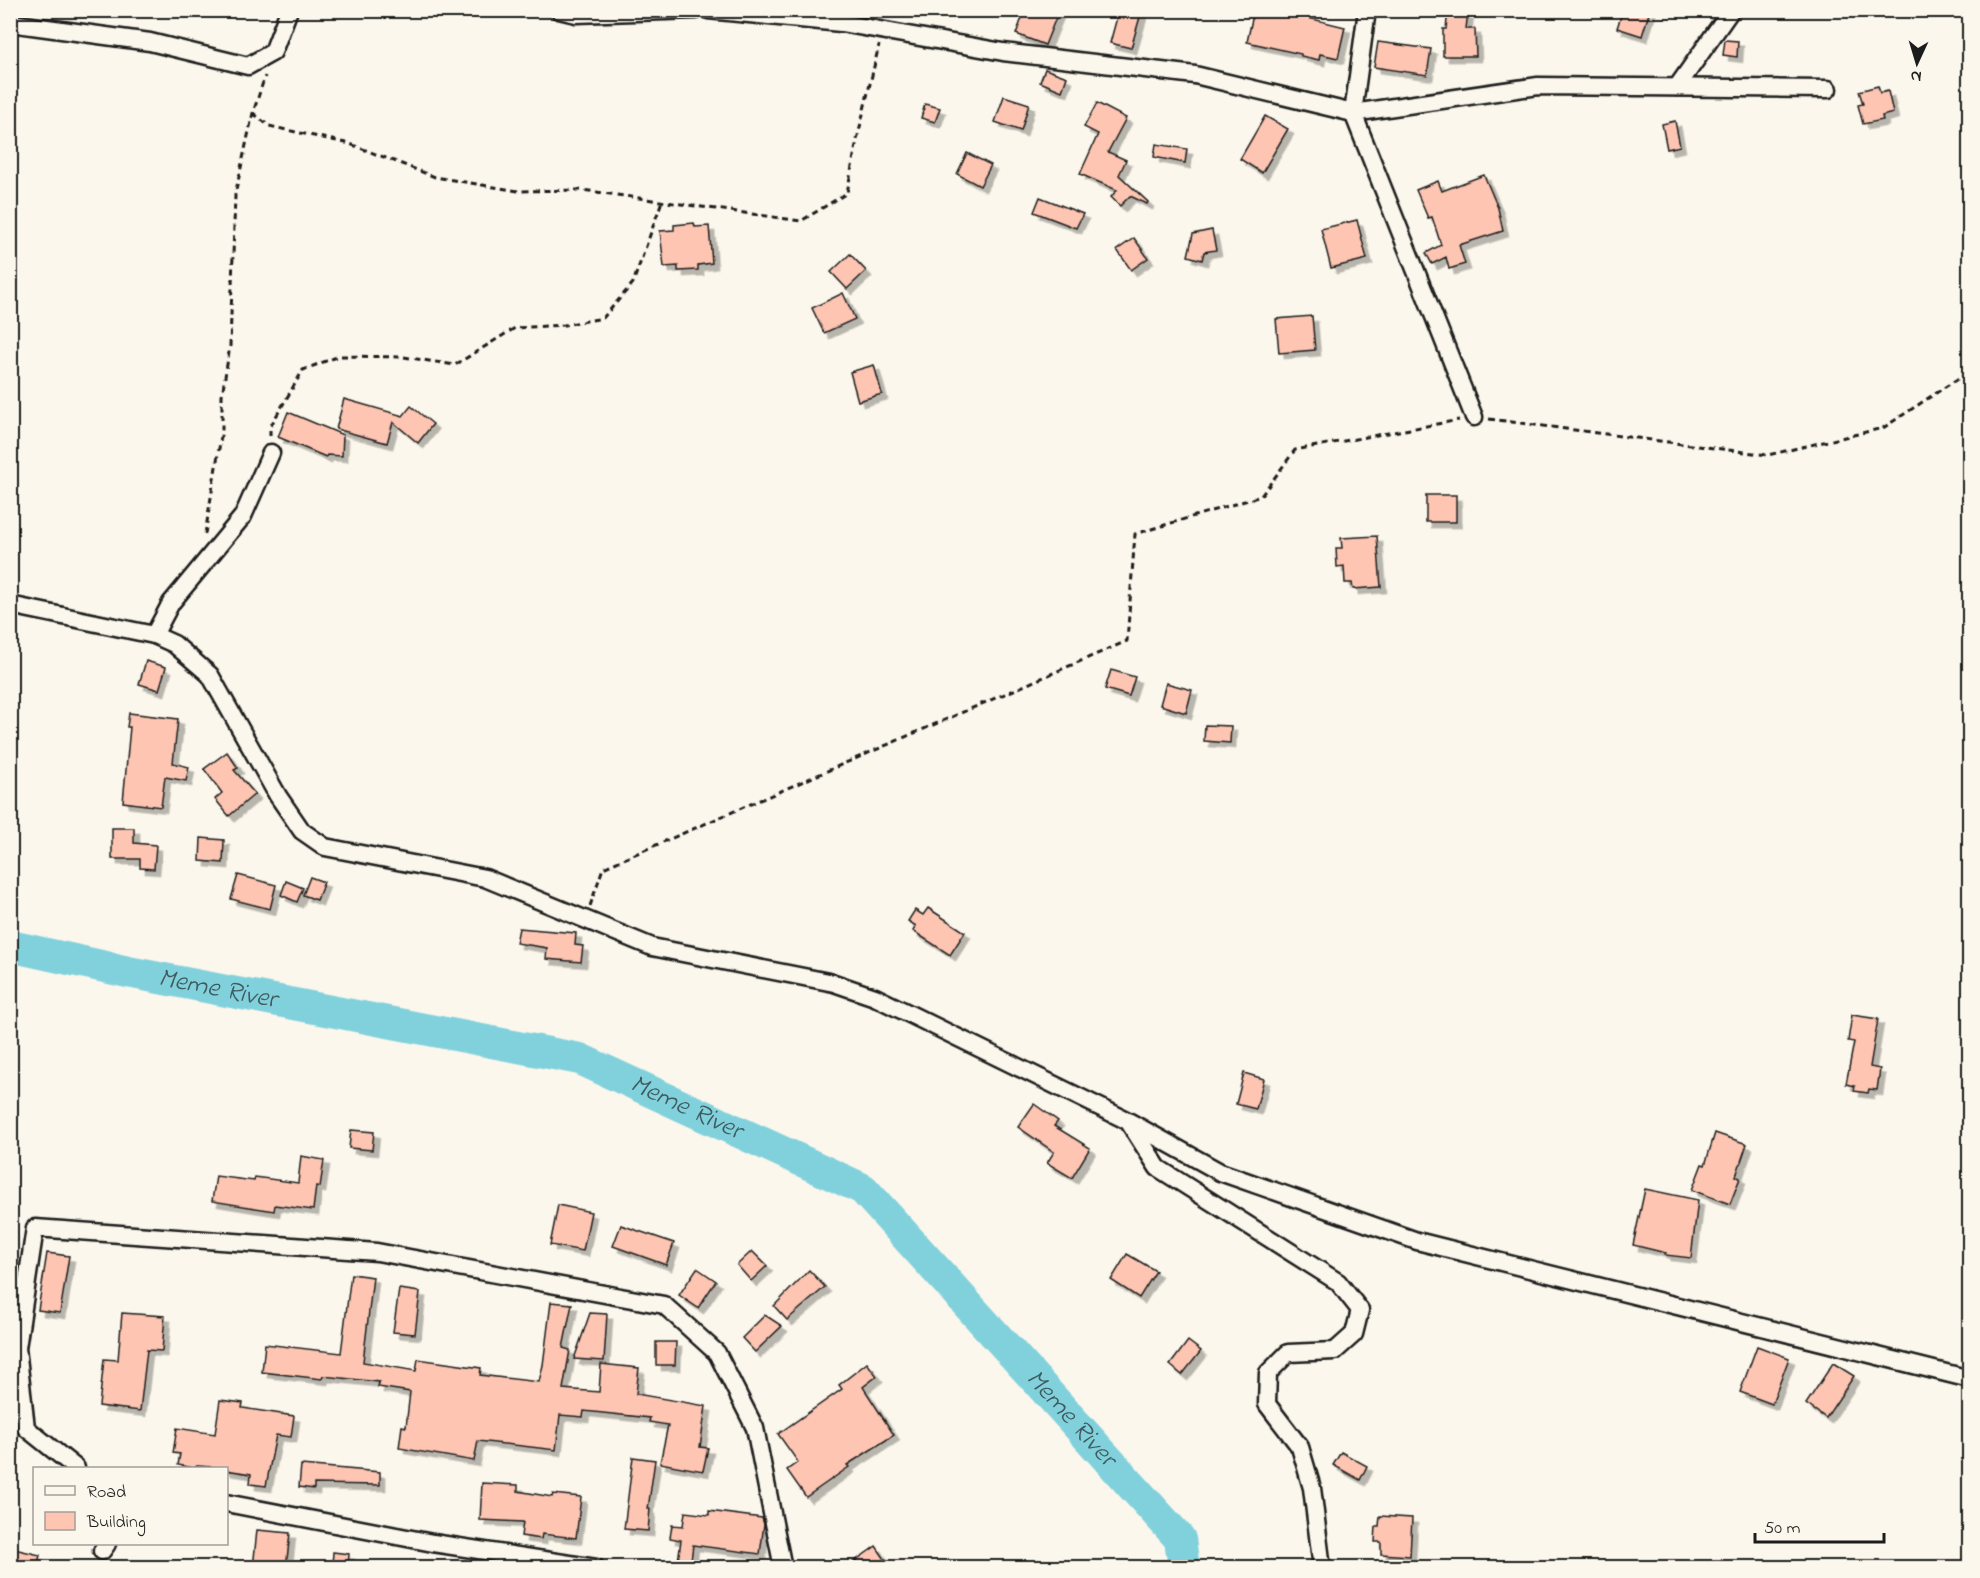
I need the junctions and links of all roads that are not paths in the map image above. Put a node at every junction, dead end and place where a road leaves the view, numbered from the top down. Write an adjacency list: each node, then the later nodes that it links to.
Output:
1 (289, 10): 7 (street)
2 (559, 10): 3 (street)
3 (696, 10)
4 (708, 10): 10 (street)
5 (1367, 10): 10 (street)
6 (1731, 10): 8 (street)
7 (10, 23)
8 (1677, 87): 9 (street); 10 (street)
9 (1828, 89)
10 (1353, 113): 11 (street)
11 (1474, 417)
12 (271, 453): 14 (street)
13 (10, 605): 14 (street)
14 (154, 635): 15 (street)
15 (1128, 1120): 16 (street); 22 (street)
16 (1970, 1378)
17 (75, 1467): 21 (street)
18 (228, 1503): 19 (street)
19 (534, 1563): 20 (street)
20 (596, 1568)
21 (783, 1568)
22 (1322, 1568)

